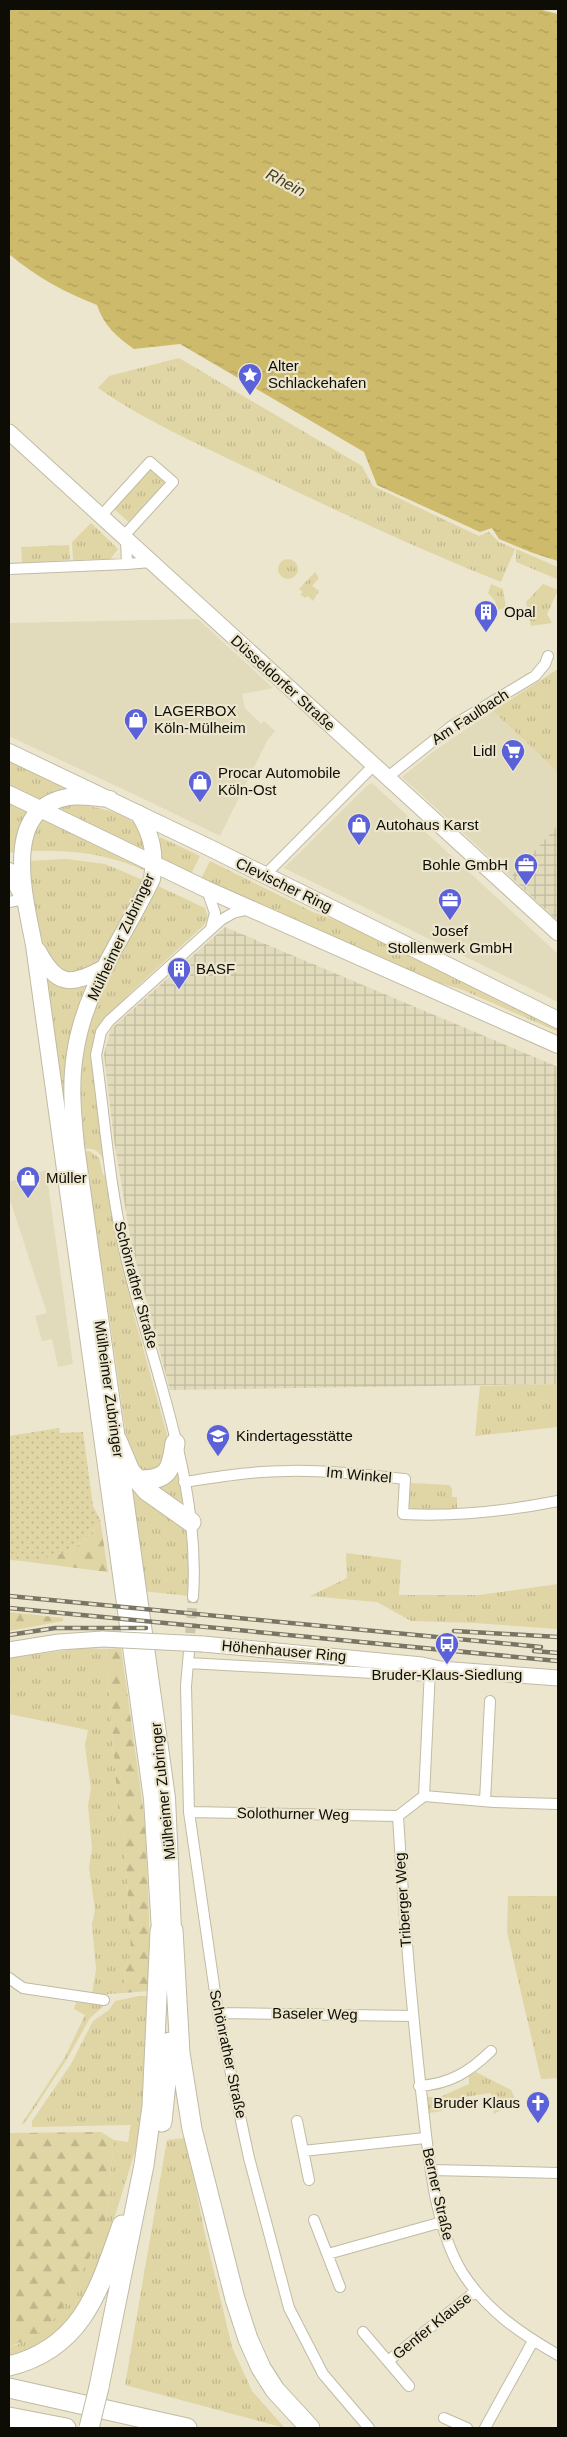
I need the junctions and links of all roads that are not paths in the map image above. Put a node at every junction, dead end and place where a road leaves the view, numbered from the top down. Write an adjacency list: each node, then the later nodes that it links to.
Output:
1 (9, 432): 2 (street, Düsseldorfer Straße)
2 (101, 516): 3 (street, Düsseldorfer Straße); 3 (street)
3 (125, 538): 4 (street, Düsseldorfer Straße); 5 (street)
4 (151, 562): 5 (street); 9 (street, Düsseldorfer Straße)
5 (127, 564): 6 (street)
6 (9, 569)
7 (548, 656): 10 (street, Am Faulbach)
8 (9, 752): 12 (main road, Clevischer Ring)
9 (374, 765): 10 (street, Düsseldorfer Straße); 17 (street)
10 (388, 776): 22 (street, Düsseldorfer Straße)
11 (9, 794): 13 (main road)
12 (110, 799): 13 (main road); 14 (main road, Clevischer Ring)
13 (40, 810): 15 (main road); 19 (main road)
14 (138, 813): 15 (main road); 17 (main road, Clevischer Ring)
15 (154, 864): 18 (main road); 24 (main road, Mülheimer Zubringer)
16 (9, 871): 19 (main road)
17 (265, 875): 25 (main road, Clevischer Ring)
18 (206, 889): 20 (main road); 21 (street)
19 (17, 900): 23 (main road, Mülheimer Zubringer)
20 (251, 909): 21 (street, Schönrather Straße); 26 (main road)
21 (210, 929): 28 (street, Schönrather Straße)
22 (558, 933)
23 (34, 945): 24 (main road); 45 (main road, Mülheimer Zubringer)
24 (104, 968): 27 (main road, Mülheimer Zubringer)
25 (558, 1020)
26 (558, 1045)
27 (117, 1440): 29 (highway); 45 (main road, Mülheimer Zubringer)
28 (175, 1443): 29 (highway); 30 (street, Schönrather Straße)
29 (137, 1480): 32 (highway)
30 (184, 1482): 31 (street, Im Winkel); 32 (street, Schönrather Straße)
31 (558, 1501)
32 (191, 1522): 33 (street, Schönrather Straße)
33 (193, 1597)
34 (9, 1650): 37 (street, Höhenhauser Ring, bridge)
35 (189, 1651): 36 (street, Schönrather Straße)
36 (188, 1663): 37 (street, Höhenhauser Ring); 43 (street, Schönrather Straße)
37 (430, 1672): 38 (street, Höhenhauser Ring); 40 (street)
38 (558, 1678)
39 (490, 1701): 41 (street)
40 (424, 1796): 41 (street); 44 (street)
41 (485, 1801): 42 (street)
42 (558, 1804)
43 (189, 1812): 44 (street, Solothurner Weg); 48 (street, Schönrather Straße)
44 (398, 1816): 49 (street, Triberger Weg)
45 (169, 1932): 55 (highway); 71 (highway); 78 (highway)
46 (9, 1978): 47 (street)
47 (104, 2000)
48 (218, 2013): 49 (street, Baseler Weg); 79 (street, Schönrather Straße)
49 (412, 2016): 51 (street, Berner Straße)
50 (491, 2051): 51 (street)
51 (419, 2086): 53 (street, Berner Straße)
52 (297, 2121): 54 (street)
53 (425, 2138): 54 (street); 56 (street, Berner Straße)
54 (303, 2151): 58 (street)
55 (144, 2165): 68 (highway); 71 (highway)
56 (431, 2170): 57 (street); 60 (street, Berner Straße)
57 (558, 2173)
58 (309, 2180)
59 (314, 2220): 61 (street)
60 (442, 2222): 61 (street); 63 (street, Berner Straße)
61 (328, 2254): 62 (street)
62 (340, 2287)
63 (476, 2291): 65 (street, Berner Straße); 67 (street, Genfer Klause)
64 (363, 2332): 67 (street, Genfer Klause)
65 (533, 2341): 66 (street, Berner Straße); 81 (street)
66 (558, 2356)
67 (388, 2361): 69 (street, Genfer Klause)
68 (9, 2366)
69 (410, 2386)
70 (9, 2388): 77 (highway)
71 (102, 2388): 75 (highway, bridge); 76 (highway)
72 (9, 2417): 74 (highway)
73 (444, 2418): 80 (street)
74 (66, 2428)
75 (89, 2428)
76 (97, 2428)
77 (187, 2428)
78 (310, 2428)
79 (369, 2428)
80 (467, 2428)
81 (485, 2428)

